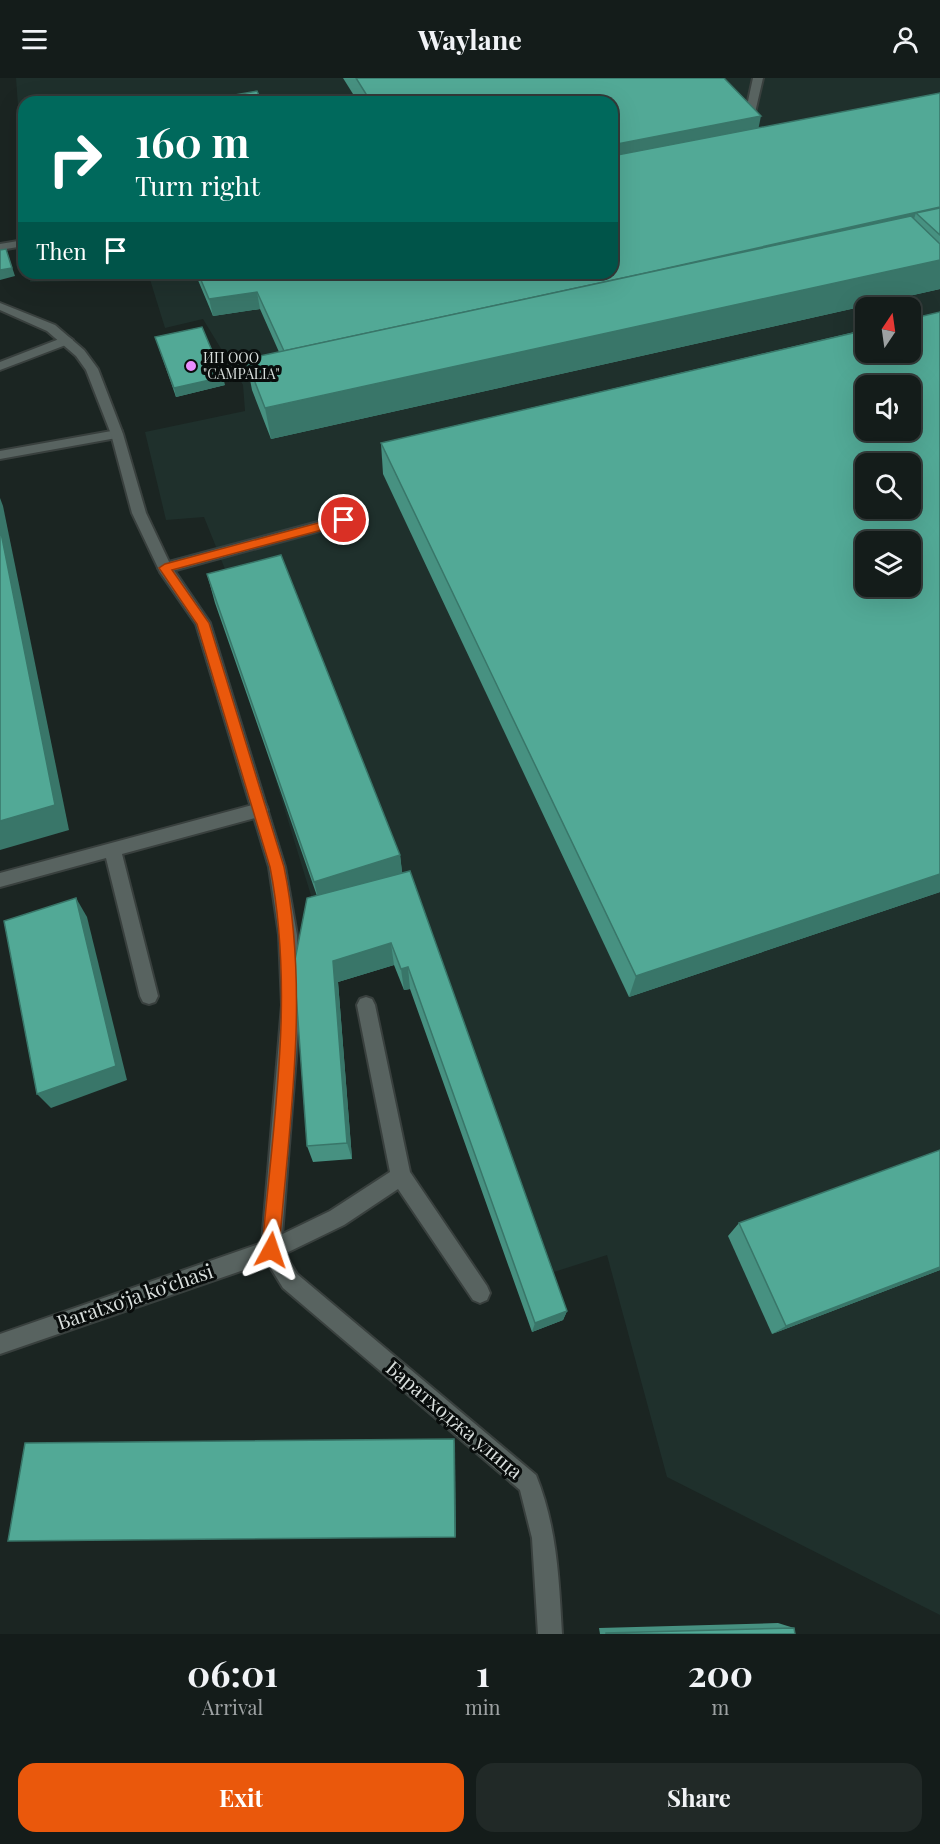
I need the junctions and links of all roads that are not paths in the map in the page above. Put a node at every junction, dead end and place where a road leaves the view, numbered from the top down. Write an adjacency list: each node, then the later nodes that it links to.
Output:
1 (758, 78): 2 (street)
2 (727, 121)
3 (18, 244): 4 (street)
4 (0, 247)
5 (0, 306): 6 (street)
6 (67, 340): 7 (street); 8 (street)
7 (0, 366)
8 (117, 434): 9 (street); 11 (street)
9 (0, 455)
10 (344, 520): 11 (street)
11 (165, 568): 12 (street)
12 (260, 810): 13 (street); 18 (street)
13 (112, 849): 14 (street); 15 (street)
14 (0, 880)
15 (149, 996)
16 (366, 1005): 17 (street)
17 (401, 1176): 18 (street, Baratxoʻja koʻchasi); 19 (street)
18 (271, 1250): 20 (street, Baratxoʻja koʻchasi); 21 (street, Баратходжа улица)
19 (480, 1293)
20 (0, 1344)
21 (550, 1634)

